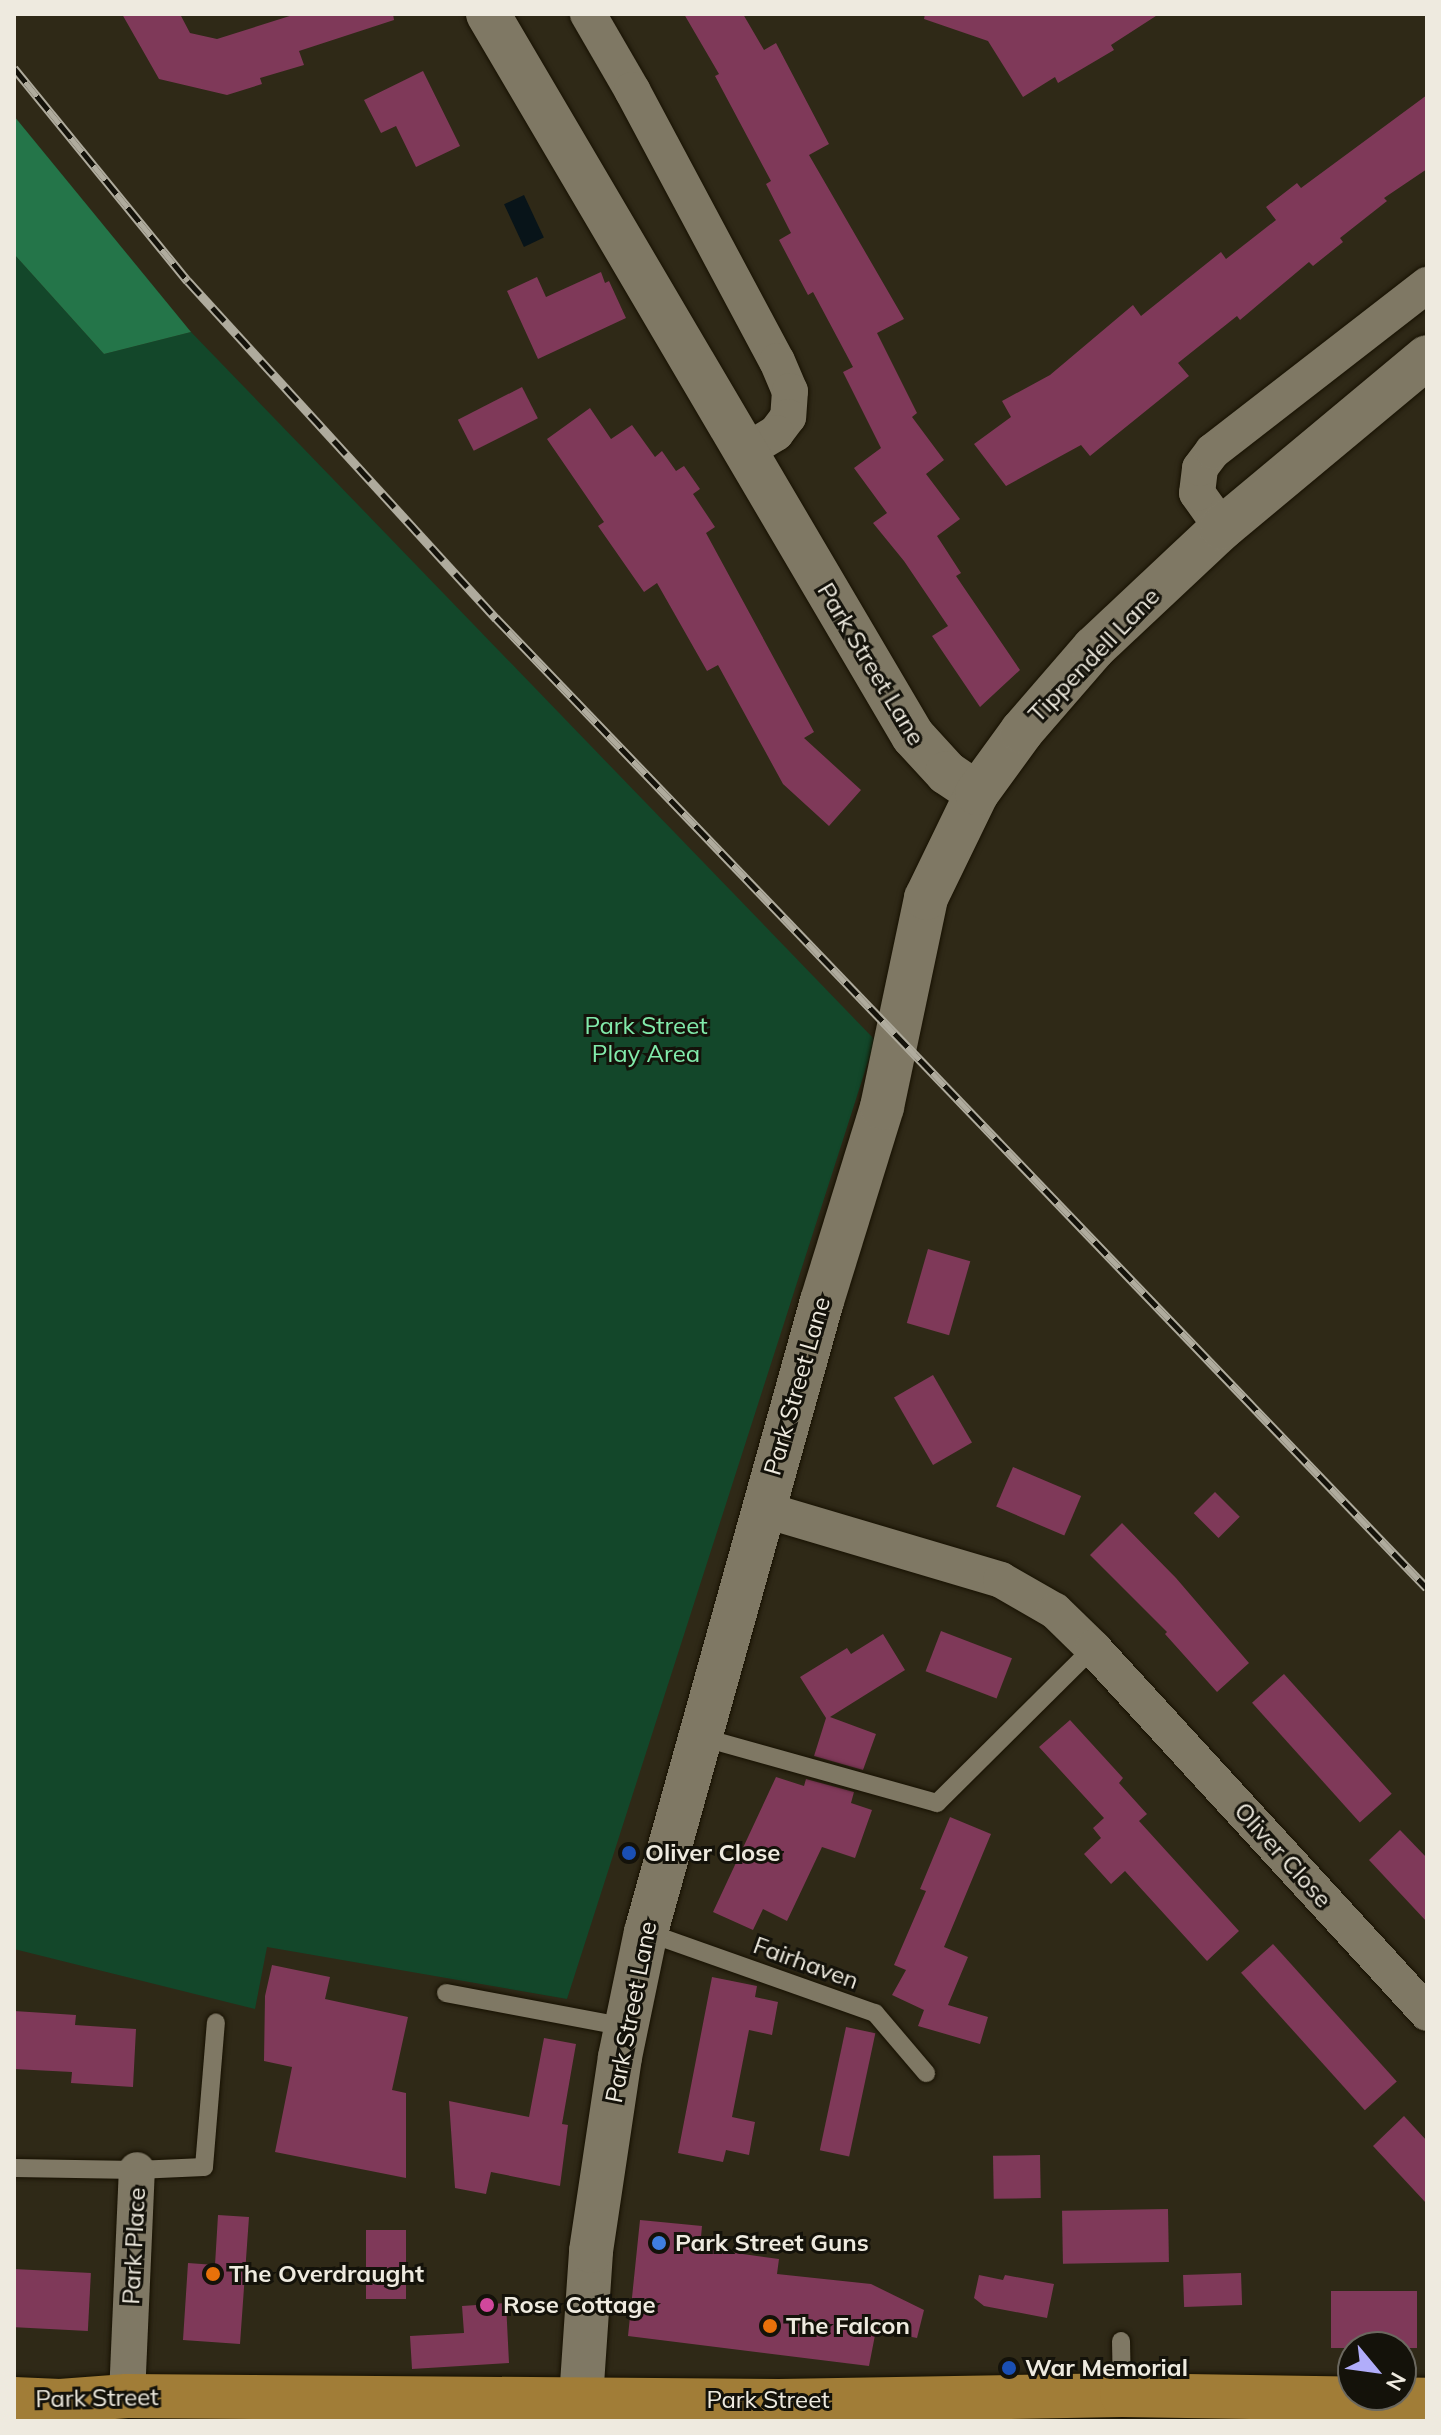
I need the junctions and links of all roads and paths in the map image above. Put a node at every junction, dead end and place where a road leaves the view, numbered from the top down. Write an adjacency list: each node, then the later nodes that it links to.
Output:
1 (488, 14): 5 (street, Park Street Lane)
2 (588, 14): 5 (street)
3 (1427, 285): 6 (street)
4 (1427, 357): 6 (street, Tippendell Lane)
5 (744, 452): 7 (street, Park Street Lane)
6 (1222, 528): 7 (street, Tippendell Lane)
7 (977, 793): 8 (street, Park Street Lane)
8 (762, 1509): 9 (street, Oliver Close); 10 (street, Park Street Lane)
9 (1093, 1648): 10 (lane); 13 (street, Oliver Close)
10 (698, 1736): 11 (street, Park Street Lane)
11 (646, 1932): 15 (street, Park Street Lane); 16 (lane, Fairhaven)
12 (446, 1993): 15 (lane)
13 (1427, 2013)
14 (216, 2022): 18 (lane)
15 (626, 2027): 22 (street, Park Street Lane)
16 (926, 2073)
17 (14, 2168): 18 (lane, Park Place)
18 (137, 2170): 20 (street, Park Place)
19 (1121, 2341): 24 (lane)
20 (127, 2396): 22 (main road, Park Street); 25 (main road, Park Street)
21 (14, 2399): 25 (main road, Park Street)
22 (581, 2399): 26 (main road, Park Street)
23 (1427, 2400): 24 (main road, Park Street)
24 (1095, 2404): 26 (main road, Park Street)
25 (60, 2411)
26 (780, 2411)

